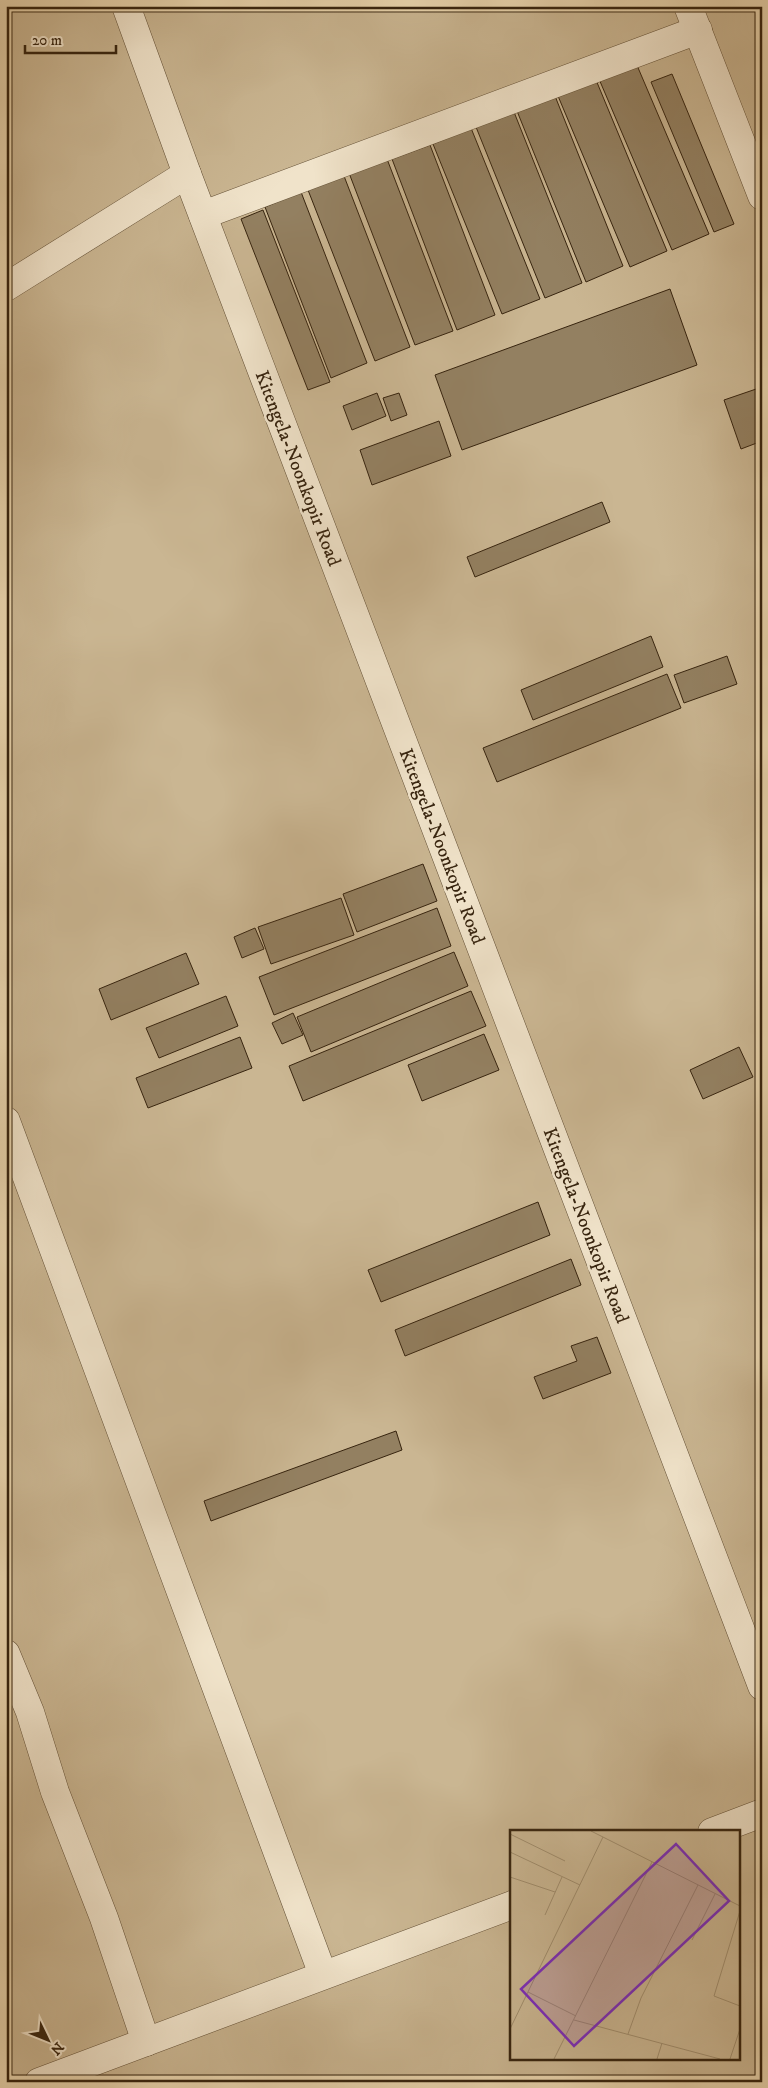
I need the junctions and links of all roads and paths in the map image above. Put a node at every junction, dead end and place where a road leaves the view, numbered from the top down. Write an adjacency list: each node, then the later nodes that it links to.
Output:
1 (126, 6): 3 (street, Kitengela-Noonkopir Road)
2 (693, 18): 4 (street); 5 (street)
3 (187, 174): 5 (street, Kitengela-Noonkopir Road); 6 (street)
4 (762, 196)
5 (203, 215): 9 (street, Kitengela-Noonkopir Road)
6 (6, 286)
7 (6, 1121): 13 (street)
8 (6, 1654): 14 (street)
9 (762, 1686)
10 (762, 1813): 11 (street)
11 (717, 1830)
12 (510, 1907): 13 (street)
13 (323, 1975): 14 (street)
14 (146, 2042): 15 (street)
15 (39, 2082)

